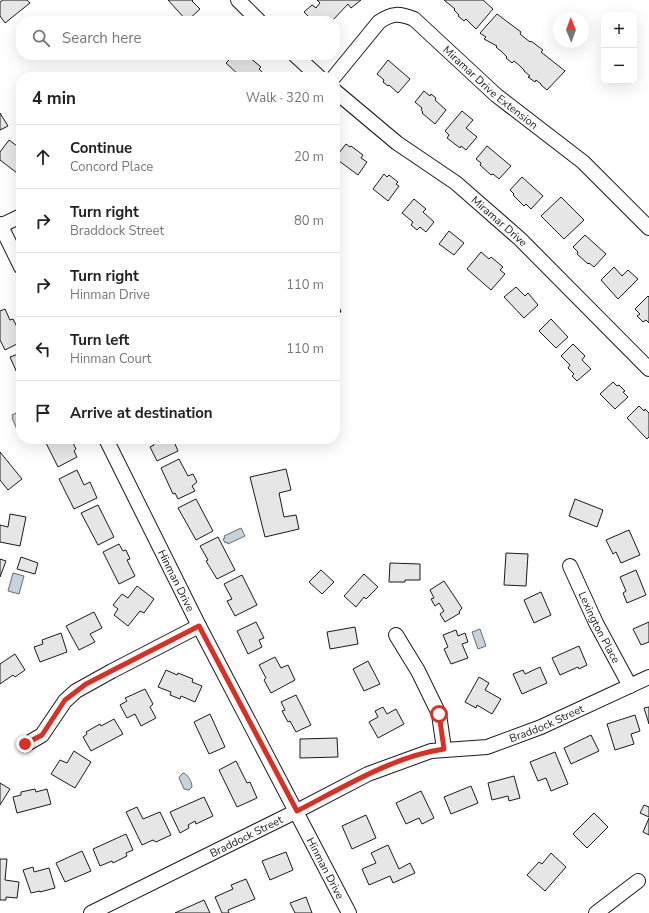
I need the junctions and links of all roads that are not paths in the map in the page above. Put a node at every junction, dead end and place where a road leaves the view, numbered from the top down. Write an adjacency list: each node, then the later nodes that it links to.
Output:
1 (238, 0): 2 (street)
2 (254, 16)
3 (300, 60): 4 (street)
4 (314, 72)
5 (338, 72): 9 (street, Miramar Drive Extension)
6 (340, 95): 11 (street, Miramar Drive)
7 (16, 218): 8 (street)
8 (0, 225): 10 (street)
9 (649, 228)
10 (16, 257)
11 (649, 369)
12 (108, 444): 14 (street, Hinman Drive)
13 (570, 566): 17 (street, Lexington Place)
14 (199, 626): 18 (street); 20 (street, Hinman Drive)
15 (396, 635): 19 (street)
16 (649, 677): 17 (street, Braddock Street)
17 (630, 686): 19 (street, Braddock Street)
18 (25, 744)
19 (444, 749): 20 (street, Braddock Street)
20 (297, 811): 22 (street, Braddock Street); 23 (street, Hinman Drive)
21 (638, 881): 24 (street)
22 (91, 913)
23 (349, 913)
24 (596, 913)

